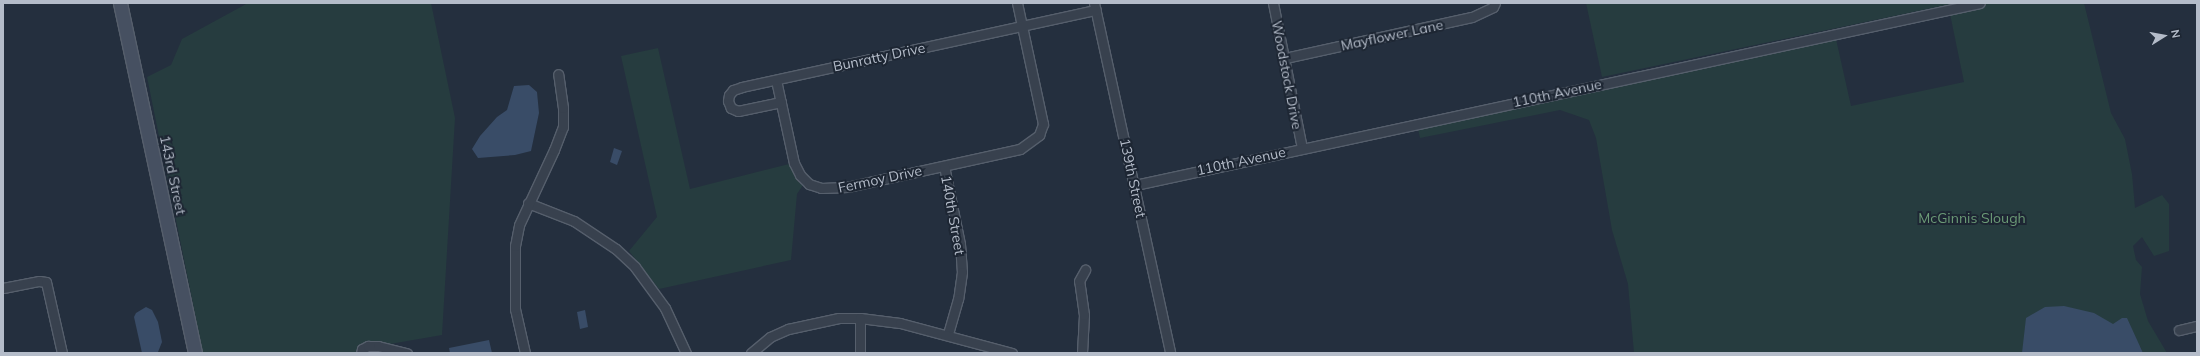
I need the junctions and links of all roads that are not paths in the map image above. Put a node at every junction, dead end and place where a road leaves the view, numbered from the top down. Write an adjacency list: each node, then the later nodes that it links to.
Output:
1 (120, 3): 22 (main road, 143rd Street)
2 (1017, 3): 7 (street, Fermoy Drive)
3 (1273, 3): 8 (street, Woodstock Drive)
4 (1495, 3): 8 (street, Mayflower Lane)
5 (1980, 3): 12 (street, 110th Avenue)
6 (1095, 7): 7 (street, Bunratty Drive); 14 (street, 139th Street)
7 (1022, 26): 10 (street, Bunratty Drive); 13 (street, Fermoy Drive)
8 (1285, 58): 12 (street, Woodstock Drive)
9 (558, 74): 15 (street)
10 (776, 80): 11 (street, Fermoy Drive); 11 (street, Bunratty Drive)
11 (781, 102): 13 (street, Fermoy Drive)
12 (1302, 148): 14 (street, 110th Avenue)
13 (944, 166): 21 (street, 140th Street)
14 (1135, 185): 32 (street, 139th Street)
15 (528, 203): 26 (street); 27 (street)
16 (1085, 270): 31 (street)
17 (3, 288): 23 (street)
18 (860, 318): 21 (street); 28 (street); 29 (street)
19 (2197, 326): 20 (street)
20 (2179, 330)
21 (948, 335): 30 (street)
22 (192, 351)
23 (62, 353)
24 (361, 353): 25 (street)
25 (407, 353)
26 (525, 353)
27 (686, 353)
28 (752, 353)
29 (860, 353)
30 (1012, 353)
31 (1082, 353)
32 (1170, 353)

